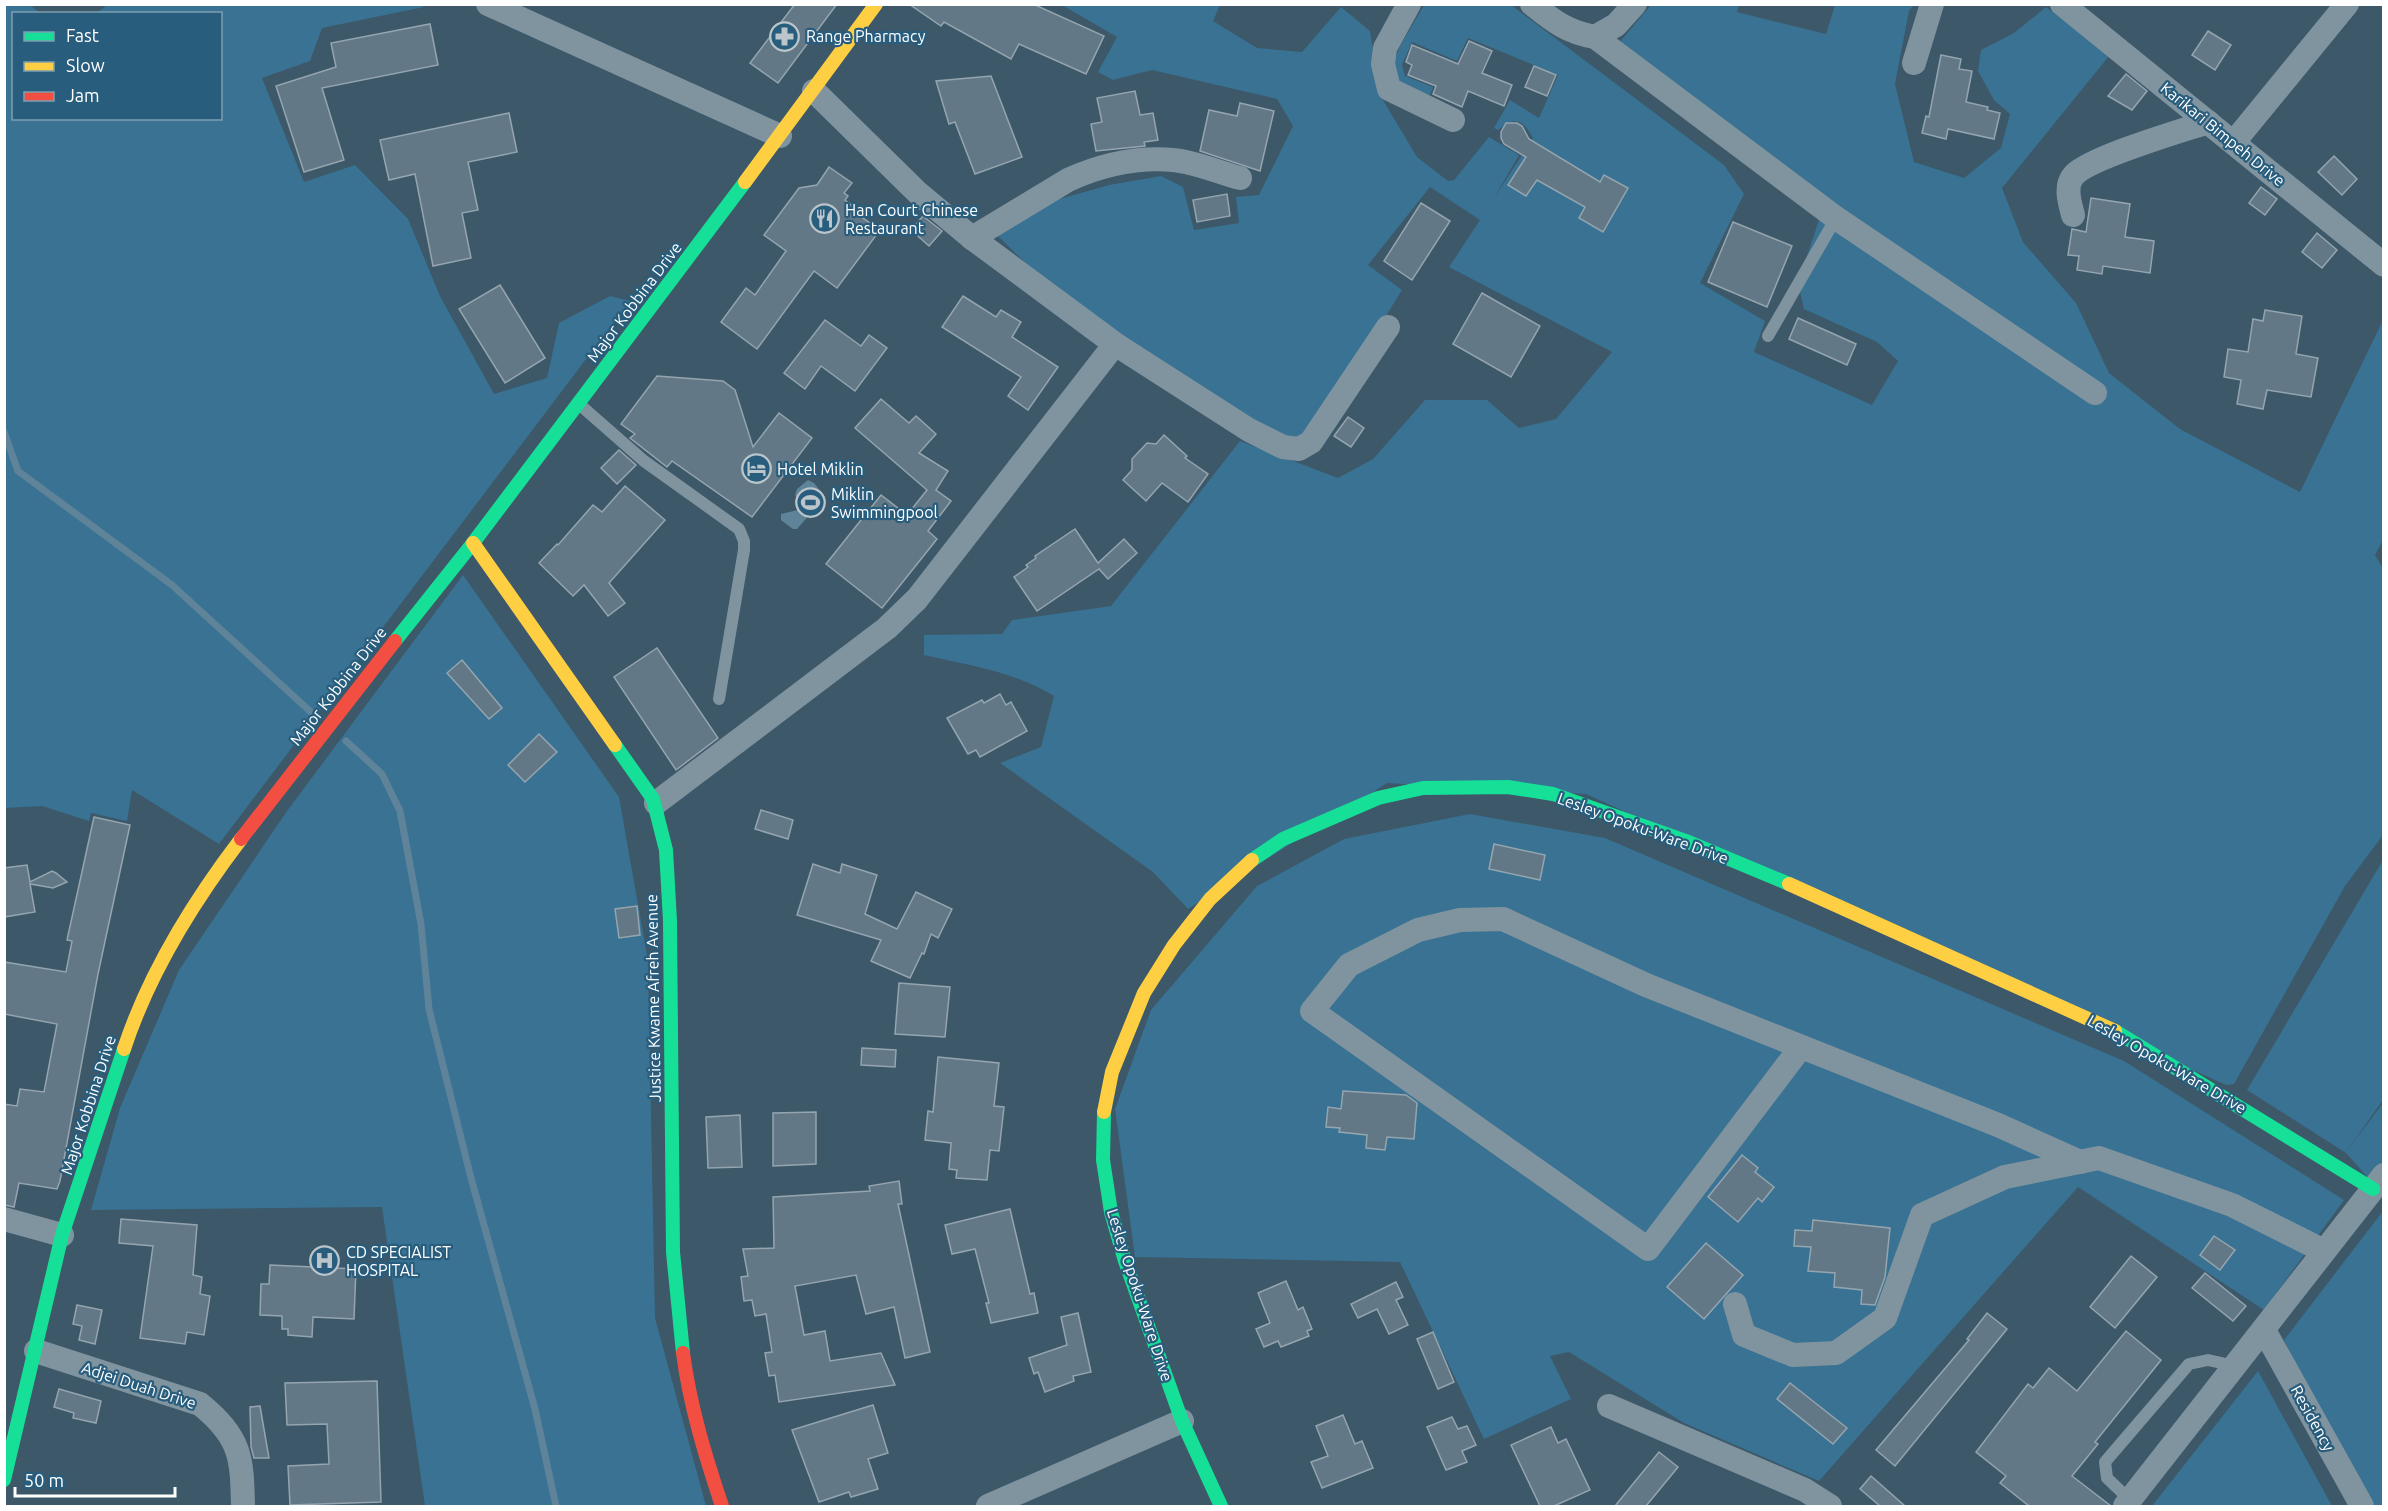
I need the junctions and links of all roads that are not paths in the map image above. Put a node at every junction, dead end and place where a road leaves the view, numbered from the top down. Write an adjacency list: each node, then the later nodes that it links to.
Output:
1 (488, 4): 14 (street)
2 (876, 4): 11 (street, Major Kobbina Drive)
3 (1409, 4): 12 (street)
4 (1532, 4): 9 (street)
5 (1635, 4): 9 (street)
6 (1932, 4): 10 (street)
7 (2062, 4): 13 (street, Karikari Bimpeh Drive)
8 (2347, 4): 15 (street)
9 (1595, 37): 18 (street)
10 (1914, 63)
11 (814, 91): 14 (street, Major Kobbina Drive); 19 (street)
12 (1453, 120)
13 (2208, 122): 15 (street, Karikari Bimpeh Drive); 17 (street)
14 (780, 136): 25 (street, Major Kobbina Drive)
15 (2234, 142): 20 (street, Karikari Bimpeh Drive)
16 (1240, 178): 19 (street)
17 (2073, 215)
18 (1836, 218): 22 (lane); 24 (street)
19 (972, 238): 23 (street)
20 (2384, 265)
21 (1388, 327): 23 (street)
22 (1768, 336)
23 (1115, 344): 28 (street)
24 (2094, 393)
25 (579, 403): 26 (street, Major Kobbina Drive); 27 (lane)
26 (473, 543): 28 (street, Justice Kwame Afreh Avenue); 33 (street, Major Kobbina Drive)
27 (719, 699)
28 (656, 803): 44 (street, Justice Kwame Afreh Avenue)
29 (1801, 1047): 29 (street); 30 (street)
30 (2080, 1162): 34 (street); 35 (street)
31 (2378, 1182): 34 (street, Lesley Opoku-Ware Drive); 40 (street, Lesley Opoku-Ware Drive)
32 (4, 1219): 33 (street)
33 (63, 1235): 37 (street, Major Kobbina Drive)
34 (2324, 1251): 36 (street, Lesley Opoku-Ware Drive)
35 (1735, 1304)
36 (2264, 1330): 38 (street, Lesley Opoku-Ware Drive); 48 (street, Residency)
37 (36, 1351): 41 (street, Major Kobbina Drive); 43 (street, Adjei Duah Drive)
38 (2235, 1366): 42 (street, Lesley Opoku-Ware Drive); 42 (lane)
39 (1609, 1406): 47 (street)
40 (1182, 1421): 45 (street); 46 (street, Lesley Opoku-Ware Drive)
41 (4, 1480)
42 (2127, 1503)
43 (243, 1506)
44 (722, 1506)
45 (988, 1506)
46 (1221, 1506)
47 (1830, 1506)
48 (2362, 1506)

